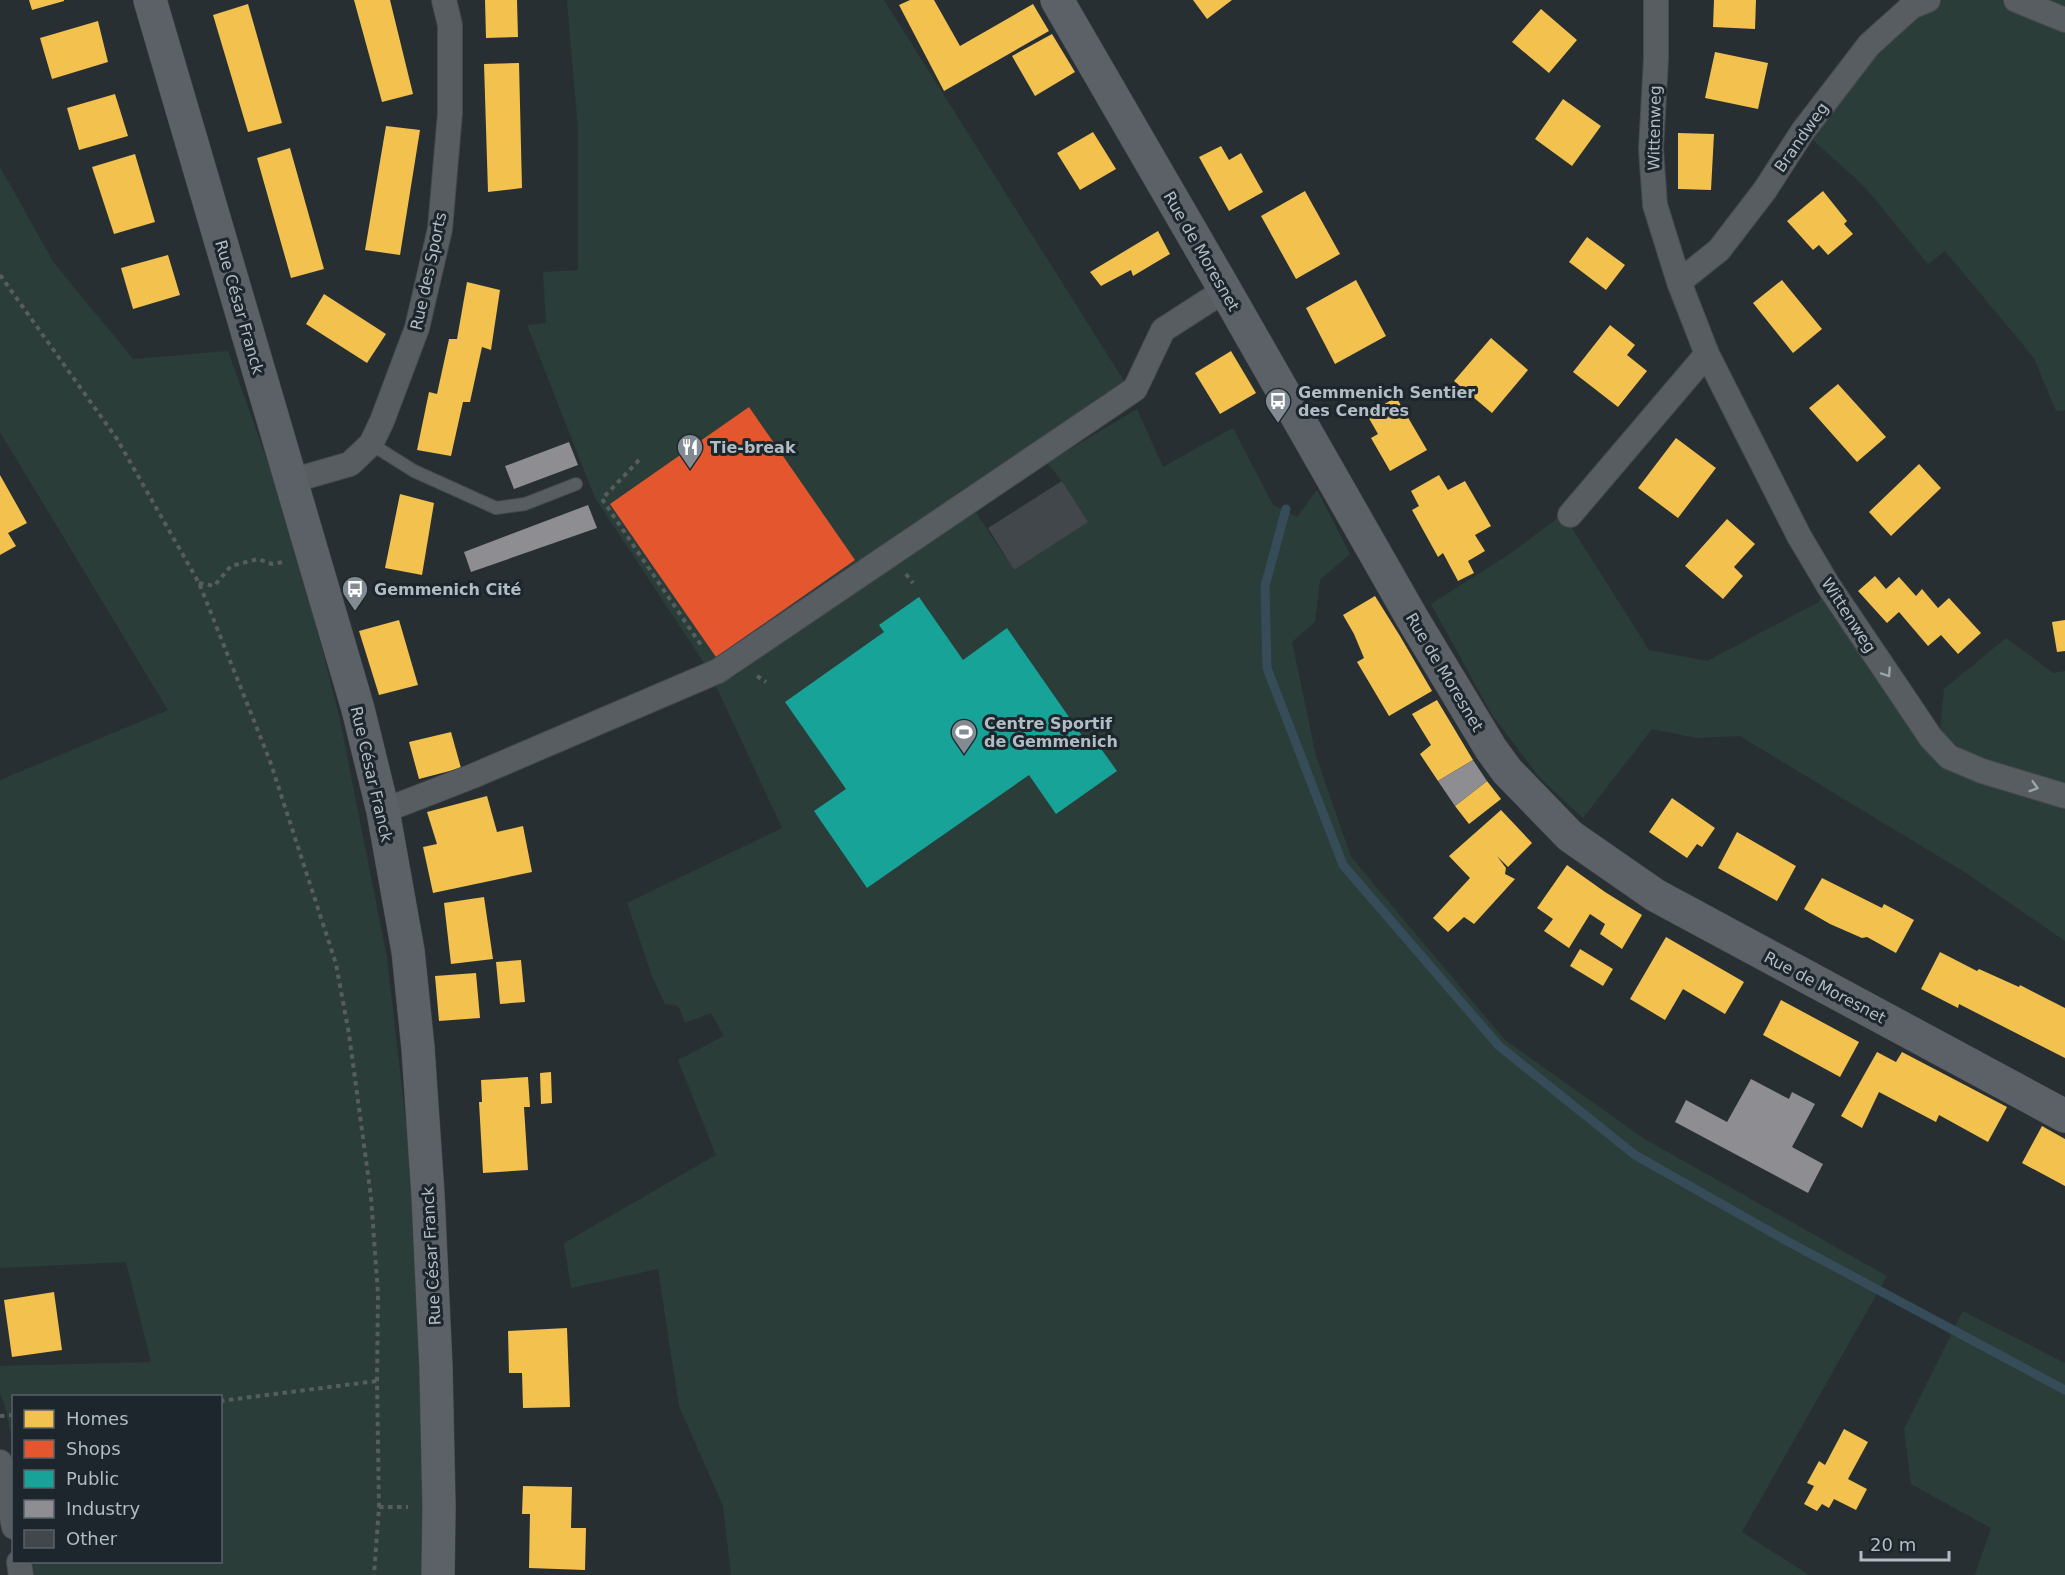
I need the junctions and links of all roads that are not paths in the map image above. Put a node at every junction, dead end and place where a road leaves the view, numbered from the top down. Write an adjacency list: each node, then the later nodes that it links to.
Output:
1 (150, 0): 12 (main road, Rue César Franck)
2 (444, 0): 11 (street, Rue des Sports)
3 (1057, 0): 9 (main road, Rue de Moresnet)
4 (1656, 0): 8 (street, Wittenweg)
5 (1928, 0): 8 (street, Brandweg)
6 (2016, 0): 7 (street)
7 (2065, 20)
8 (1679, 282): 10 (street, Wittenweg)
9 (1225, 290): 16 (street); 17 (main road, Rue de Moresnet)
10 (1707, 354): 14 (street); 15 (street, Wittenweg, one-way to 15)
11 (371, 444): 12 (street, Rue des Sports); 13 (lane)
12 (291, 481): 16 (main road, Rue César Franck)
13 (576, 484)
14 (1570, 515)
15 (2065, 796)
16 (383, 811): 20 (main road, Rue César Franck)
17 (2065, 1116)
18 (0, 1462): 19 (street)
19 (12, 1518)
20 (438, 1575)

